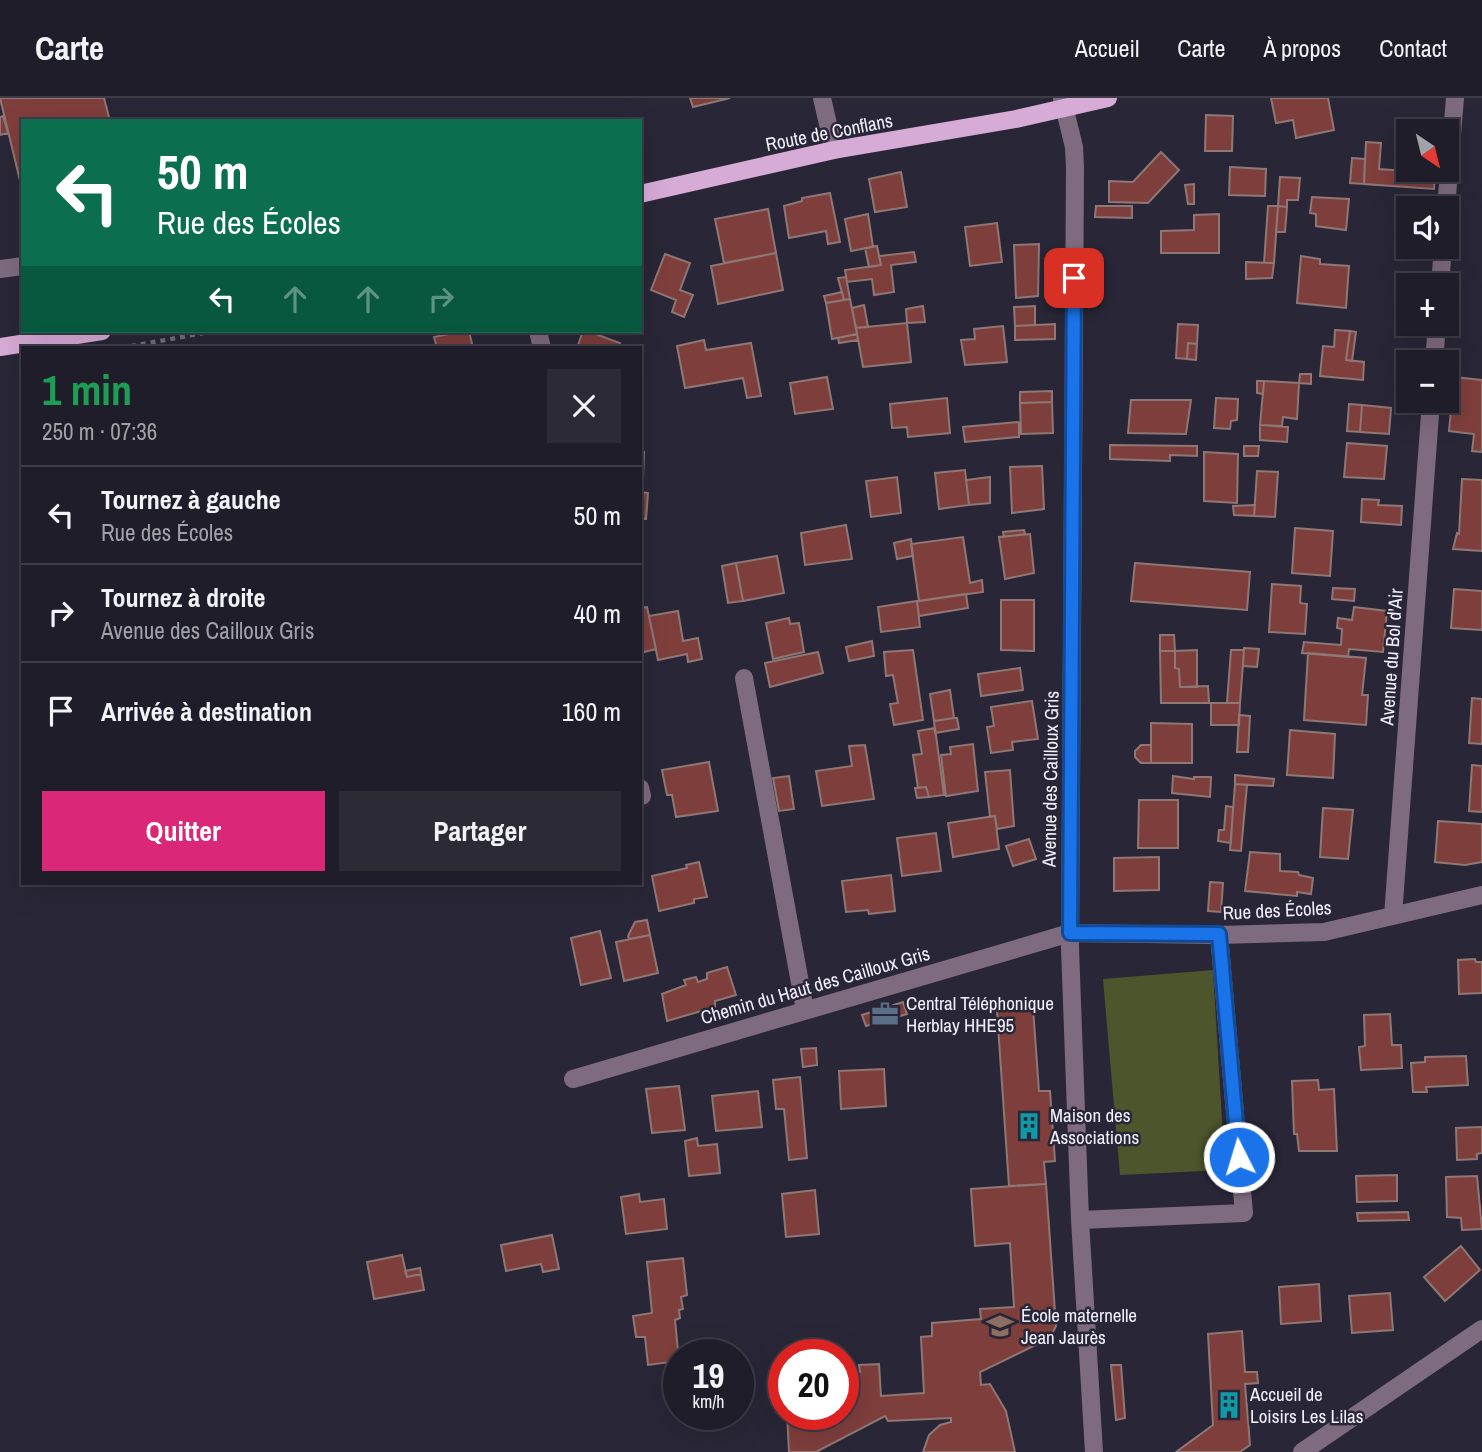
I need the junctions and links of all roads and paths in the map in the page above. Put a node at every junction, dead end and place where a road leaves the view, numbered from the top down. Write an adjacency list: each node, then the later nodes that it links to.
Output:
1 (822, 98): 5 (street)
2 (1108, 98): 4 (main road, Route de Conflans)
3 (1455, 98): 7 (street)
4 (1063, 103): 5 (main road, Route de Conflans); 18 (street, Avenue des Cailloux Gris)
5 (834, 150): 6 (main road, Route de Conflans)
6 (642, 194)
7 (1447, 196)
8 (21, 266): 9 (street)
9 (0, 269)
10 (86, 333): 13 (main road)
11 (204, 333): 12 (path)
12 (132, 346)
13 (0, 347)
14 (1430, 413): 17 (street, Avenue du Bol d'Air)
15 (744, 678): 20 (street)
16 (1482, 895): 17 (street, Rue des Écoles)
17 (1394, 916): 19 (street, Rue des Écoles)
18 (1070, 933): 19 (street, Rue des Écoles); 20 (street, Chemin du Haut des Cailloux Gris); 22 (street, Avenue des Cailloux Gris)
19 (1219, 934): 22 (street)
20 (805, 1010): 21 (street, Chemin du Haut des Cailloux Gris)
21 (573, 1079)
22 (1080, 1220): 24 (street, Avenue des Cailloux Gris)
23 (1482, 1329): 25 (street)
24 (1094, 1452)
25 (1302, 1452)

